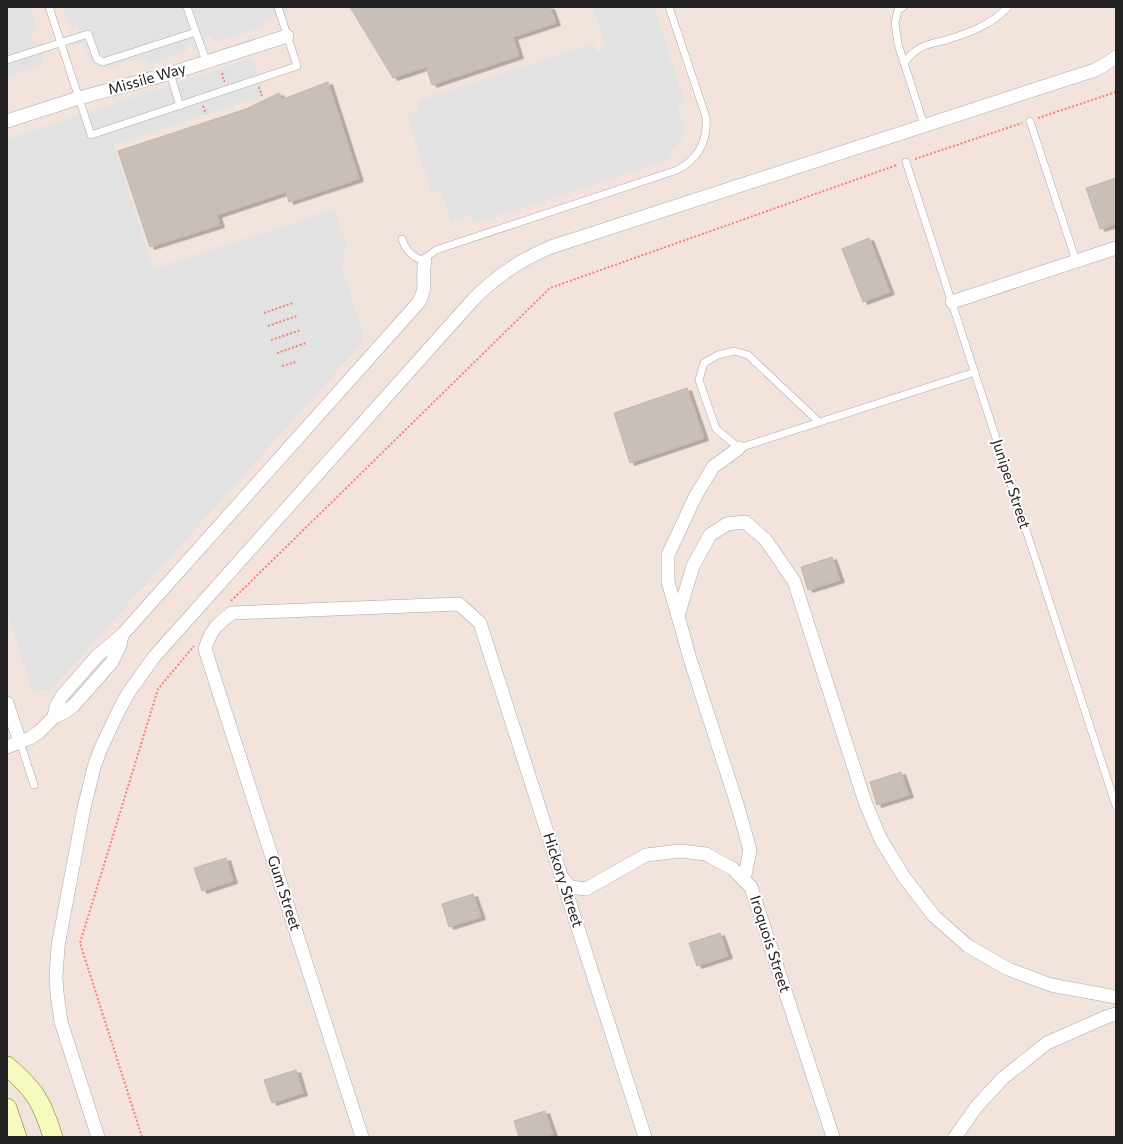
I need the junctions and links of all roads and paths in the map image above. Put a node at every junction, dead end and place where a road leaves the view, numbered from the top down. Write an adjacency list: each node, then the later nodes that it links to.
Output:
1 (49, 7): 9 (lane)
2 (188, 7): 7 (lane)
3 (278, 7): 8 (lane)
4 (669, 7): 24 (lane)
5 (903, 7): 13 (lane)
6 (1008, 7): 13 (lane)
7 (196, 32): 9 (lane); 12 (lane)
8 (287, 36): 12 (street, Missile Way); 17 (lane)
9 (60, 42): 11 (lane); 16 (lane)
10 (1116, 57): 20 (street)
11 (7, 60)
12 (206, 62): 14 (street, Missile Way)
13 (904, 63): 20 (lane)
14 (170, 73): 16 (street, Missile Way); 17 (lane)
15 (1116, 92): 19 (path)
16 (78, 98): 17 (lane); 18 (street, Missile Way)
17 (180, 106)
18 (7, 121)
19 (1030, 121): 21 (path); 25 (lane)
20 (924, 125): 56 (street)
21 (906, 162): 26 (lane, Juniper Street); 40 (path)
22 (402, 239): 24 (lane)
23 (1116, 248): 25 (street)
24 (425, 261): 44 (street)
25 (1076, 261): 26 (street)
26 (952, 302): 37 (lane, Juniper Street)
27 (293, 303): 28 (path)
28 (264, 313)
29 (297, 316): 30 (path)
30 (268, 326)
31 (301, 330): 32 (path)
32 (272, 340)
33 (306, 343): 34 (path)
34 (277, 353)
35 (296, 362): 36 (path)
36 (282, 366)
37 (974, 372): 38 (lane); 47 (lane, Juniper Street)
38 (819, 422): 39 (lane); 39 (lane)
39 (739, 448): 41 (street)
40 (229, 603)
41 (678, 616): 49 (street); 50 (street)
42 (202, 645): 48 (street, Hickory Street); 57 (path); 58 (street, Gum Street)
43 (7, 703): 44 (street)
44 (20, 742): 45 (street); 46 (lane)
45 (7, 747)
46 (34, 785)
47 (1116, 806)
48 (562, 877): 49 (street, Iroquois Street); 59 (street, Hickory Street)
49 (744, 880): 60 (street, Iroquois Street)
50 (1116, 997)
51 (1116, 1014): 61 (street)
52 (7, 1066): 55 (main road)
53 (7, 1108): 54 (main road)
54 (17, 1137)
55 (53, 1137)
56 (98, 1137)
57 (142, 1137)
58 (362, 1137)
59 (645, 1137)
60 (833, 1137)
61 (955, 1137)

